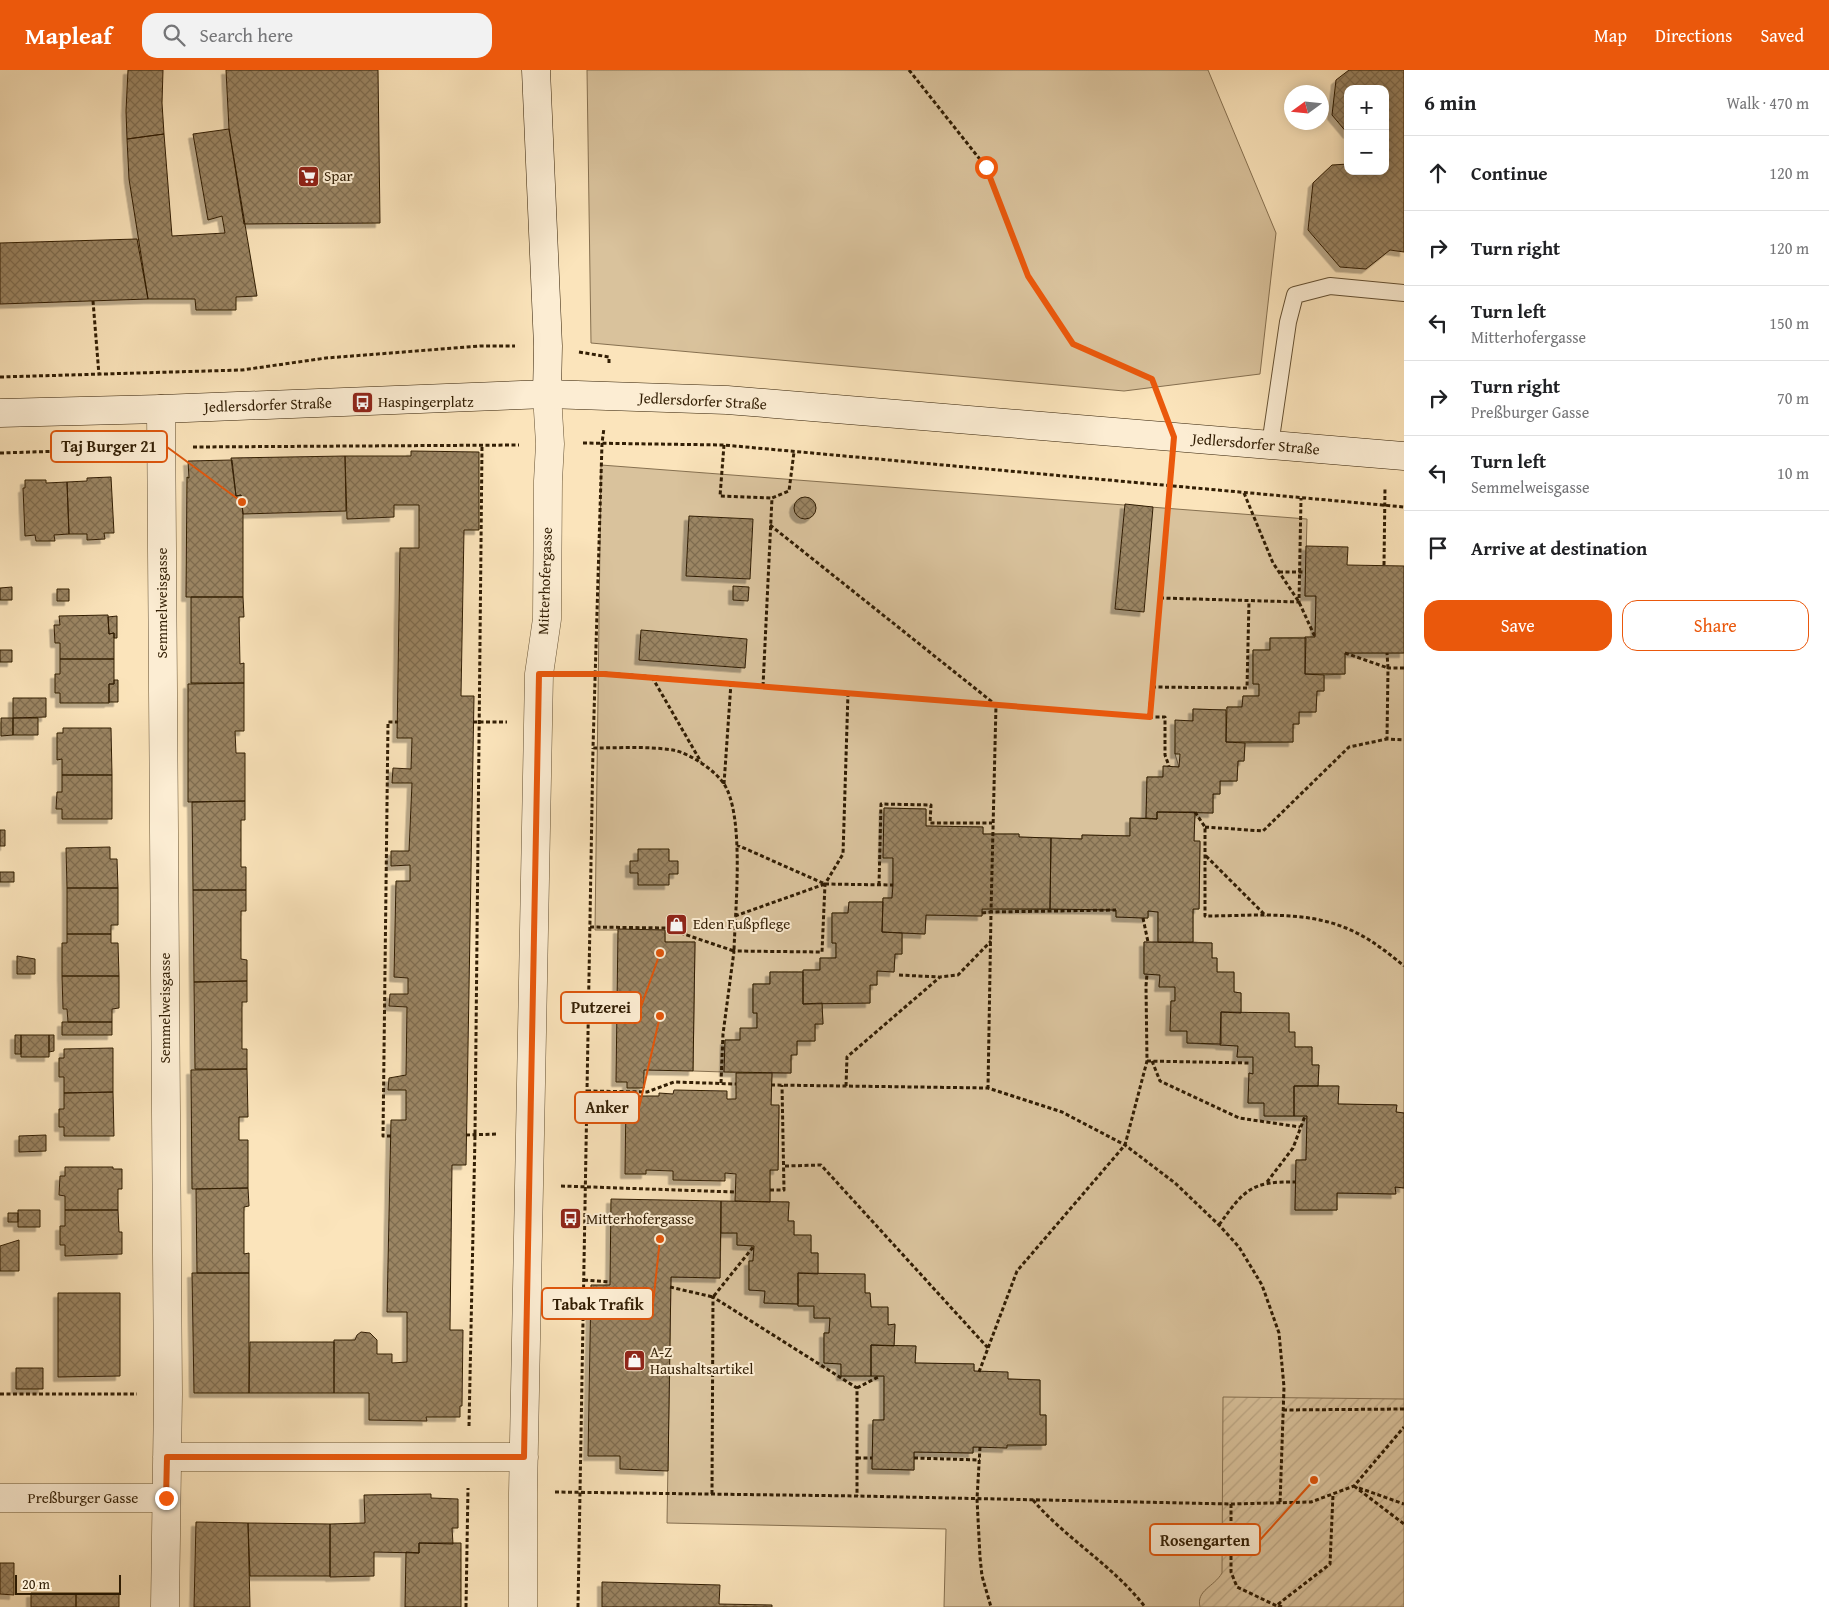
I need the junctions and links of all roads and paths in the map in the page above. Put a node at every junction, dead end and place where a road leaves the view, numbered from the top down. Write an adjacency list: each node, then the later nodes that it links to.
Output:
1 (536, 70): 5 (street)
2 (909, 70): 13 (path)
3 (1404, 293): 18 (lane)
4 (93, 301): 6 (path)
5 (548, 346): 6 (path); 8 (street); 9 (path)
6 (99, 374): 7 (path); 11 (path)
7 (0, 377)
8 (547, 394): 9 (street, Jedlersdorfer Straße); 10 (street, Jedlersdorfer Straße); 15 (street, Mitterhofergasse)
9 (607, 396): 13 (street, Jedlersdorfer Straße); 14 (path)
10 (161, 409): 11 (street, Jedlersdorfer Straße); 19 (street, Semmelweisgasse)
11 (101, 411): 12 (street, Jedlersdorfer Straße)
12 (0, 413)
13 (1174, 437): 18 (street, Jedlersdorfer Straße); 23 (path)
14 (602, 442): 17 (path); 42 (path)
15 (550, 444): 16 (path); 43 (street, Mitterhofergasse)
16 (482, 445): 19 (path); 118 (path)
17 (724, 445): 20 (path); 25 (path)
18 (1270, 445): 22 (street, Jedlersdorfer Straße)
19 (161, 448): 21 (path); 112 (street, Semmelweisgasse)
20 (794, 452): 23 (path); 25 (path)
21 (0, 453)
22 (1396, 455): 27 (path)
23 (1171, 486): 24 (path); 34 (path)
24 (1244, 493): 26 (path); 31 (path)
25 (772, 498): 29 (path)
26 (1301, 498): 27 (path); 32 (path)
27 (1383, 505): 28 (path); 30 (path)
28 (1404, 507)
29 (770, 524): 46 (path); 49 (path)
30 (1384, 566)
31 (1279, 572): 32 (path); 36 (path)
32 (1300, 572): 33 (path); 36 (path)
33 (1305, 572)
34 (1160, 598): 35 (path); 47 (path)
35 (1249, 601): 36 (path); 47 (path)
36 (1299, 602): 37 (path)
37 (1315, 637)
38 (1346, 653): 40 (path)
39 (1387, 653): 40 (path)
40 (1388, 668): 41 (path); 52 (path)
41 (1404, 668)
42 (595, 673): 43 (path); 44 (path); 54 (path)
43 (539, 674): 97 (street, Mitterhofergasse)
44 (652, 677): 45 (path); 55 (path)
45 (731, 683): 46 (path); 57 (path)
46 (762, 686): 48 (path)
47 (1152, 687): 50 (path)
48 (848, 693): 49 (path); 63 (path)
49 (996, 705): 50 (path); 59 (path)
50 (1150, 717): 56 (path)
51 (398, 722): 92 (path)
52 (1387, 739): 53 (path); 60 (path)
53 (1404, 740)
54 (593, 748): 55 (path); 72 (path)
55 (702, 762): 57 (path)
56 (1169, 766)
57 (724, 784): 61 (path)
58 (1195, 812): 60 (path)
59 (992, 823): 64 (path); 67 (path)
60 (1205, 827): 62 (path)
61 (737, 845): 63 (path); 69 (path)
62 (1206, 856): 70 (path); 70 (path)
63 (825, 884): 64 (path); 69 (path); 75 (path)
64 (879, 885): 65 (path)
65 (893, 885)
66 (1116, 910): 67 (path)
67 (991, 912): 68 (path); 73 (path)
68 (982, 913)
69 (735, 916): 75 (path)
70 (1266, 916): 76 (path)
71 (1143, 918): 74 (path)
72 (590, 927): 75 (path); 89 (path)
73 (990, 942): 79 (path); 88 (path)
74 (1148, 942)
75 (734, 951): 83 (path)
76 (1404, 966)
77 (899, 974): 79 (path)
78 (1147, 974): 80 (path)
79 (940, 977): 87 (path)
80 (1147, 1060): 81 (path); 93 (path)
81 (1152, 1061): 82 (path); 91 (path)
82 (1250, 1063)
83 (722, 1083): 84 (path); 89 (path)
84 (736, 1084)
85 (772, 1085): 86 (path)
86 (782, 1085): 87 (path); 94 (path)
87 (846, 1086): 88 (path)
88 (988, 1088): 93 (path)
89 (587, 1091): 98 (path)
90 (1305, 1116): 91 (path)
91 (1300, 1128): 96 (path)
92 (391, 1136)
93 (1125, 1145): 101 (path); 107 (path)
94 (785, 1166): 99 (path); 107 (path)
95 (1296, 1182): 96 (path)
96 (1266, 1183): 101 (path)
97 (529, 1185): 98 (path); 119 (street, Mitterhofergasse)
98 (585, 1187): 100 (path); 103 (path)
99 (770, 1190)
100 (735, 1192)
101 (1219, 1225): 114 (path)
102 (754, 1246): 106 (path)
103 (584, 1280): 104 (path); 126 (path)
104 (610, 1282)
105 (670, 1286): 106 (path)
106 (712, 1297): 110 (path); 127 (path)
107 (988, 1348): 108 (path)
108 (979, 1372)
109 (880, 1376): 110 (path)
110 (857, 1388): 120 (path)
111 (0, 1394): 112 (path)
112 (168, 1394): 117 (street, Semmelweisgasse)
113 (1404, 1409): 114 (path)
114 (1283, 1410): 135 (path)
115 (1404, 1427): 124 (path)
116 (980, 1447): 123 (path)
117 (167, 1457): 118 (street); 131 (street, Semmelweisgasse)
118 (468, 1457): 119 (street); 140 (path)
119 (524, 1457): 125 (street, Mitterhofergasse)
120 (857, 1458): 121 (path); 129 (path)
121 (872, 1458)
122 (914, 1458): 123 (path)
123 (980, 1460): 132 (path)
124 (1354, 1486): 128 (path); 136 (path); 137 (path)
125 (523, 1492): 126 (path); 141 (street, Mitterhofergasse)
126 (580, 1492): 127 (path); 142 (path)
127 (712, 1494): 129 (path)
128 (1333, 1494): 135 (path); 138 (path)
129 (857, 1496): 132 (path)
130 (0, 1498): 131 (street, Preßburger Gasse)
131 (166, 1498): 139 (street, Semmelweisgasse)
132 (977, 1499): 133 (path); 143 (path)
133 (1032, 1499): 134 (path); 144 (path)
134 (1231, 1504): 135 (path); 138 (path)
135 (1280, 1504)
136 (1404, 1504)
137 (1404, 1524)
138 (1277, 1606): 145 (path)
139 (165, 1607)
140 (466, 1607)
141 (523, 1607)
142 (578, 1607)
143 (991, 1607)
144 (1145, 1607)
145 (1282, 1607)

